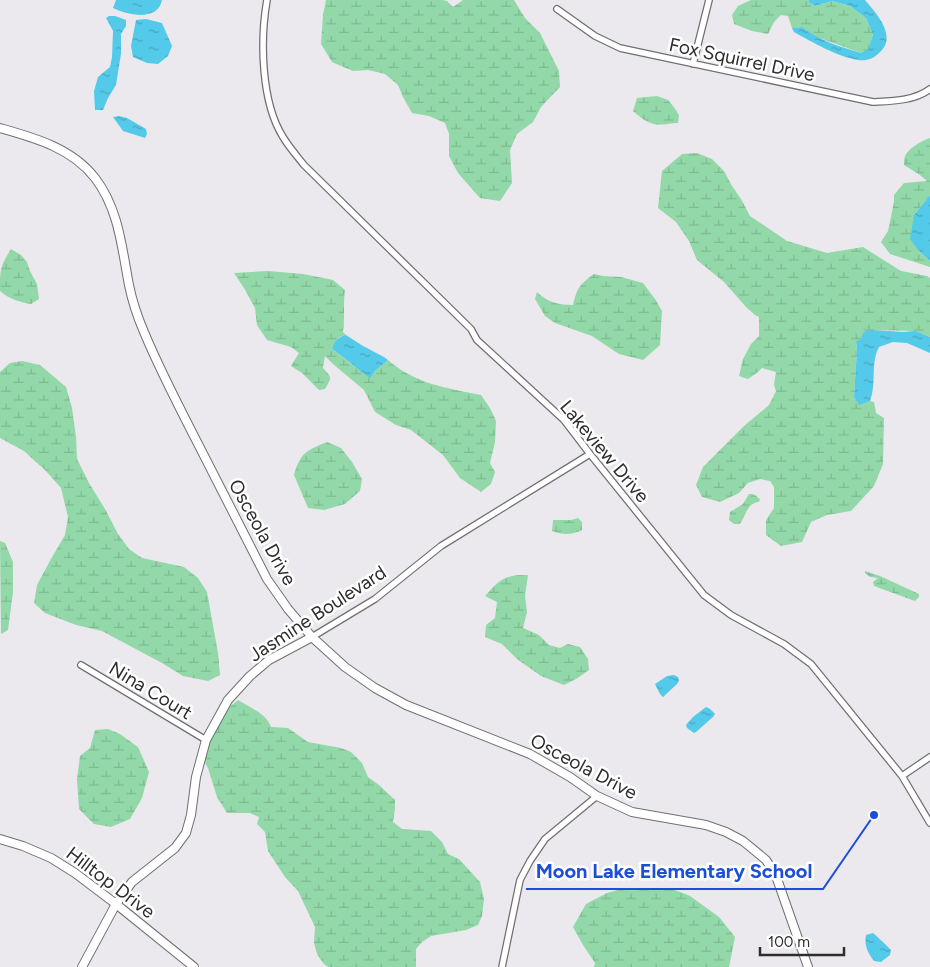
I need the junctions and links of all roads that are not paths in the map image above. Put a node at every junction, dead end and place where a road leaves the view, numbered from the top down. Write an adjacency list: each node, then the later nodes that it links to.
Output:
1 (267, 0): 7 (street, Lakeview Drive)
2 (709, 0): 4 (street)
3 (557, 9): 4 (street, Fox Squirrel Drive)
4 (693, 64): 5 (street, Fox Squirrel Drive)
5 (930, 89)
6 (0, 128): 8 (street, Osceola Drive)
7 (590, 454): 8 (street, Jasmine Boulevard); 12 (street, Lakeview Drive)
8 (312, 637): 10 (street, Jasmine Boulevard); 13 (street, Osceola Drive)
9 (82, 665): 10 (street, Nina Court)
10 (206, 740): 16 (street, Jasmine Boulevard)
11 (930, 757): 12 (street)
12 (902, 776): 14 (street, Lakeview Drive)
13 (597, 796): 19 (street); 20 (street, Osceola Drive)
14 (930, 823)
15 (0, 839): 16 (street, Hilltop Drive)
16 (116, 904): 17 (street, Jasmine Boulevard); 18 (street, Hilltop Drive)
17 (82, 967)
18 (194, 967)
19 (502, 967)
20 (808, 967)

